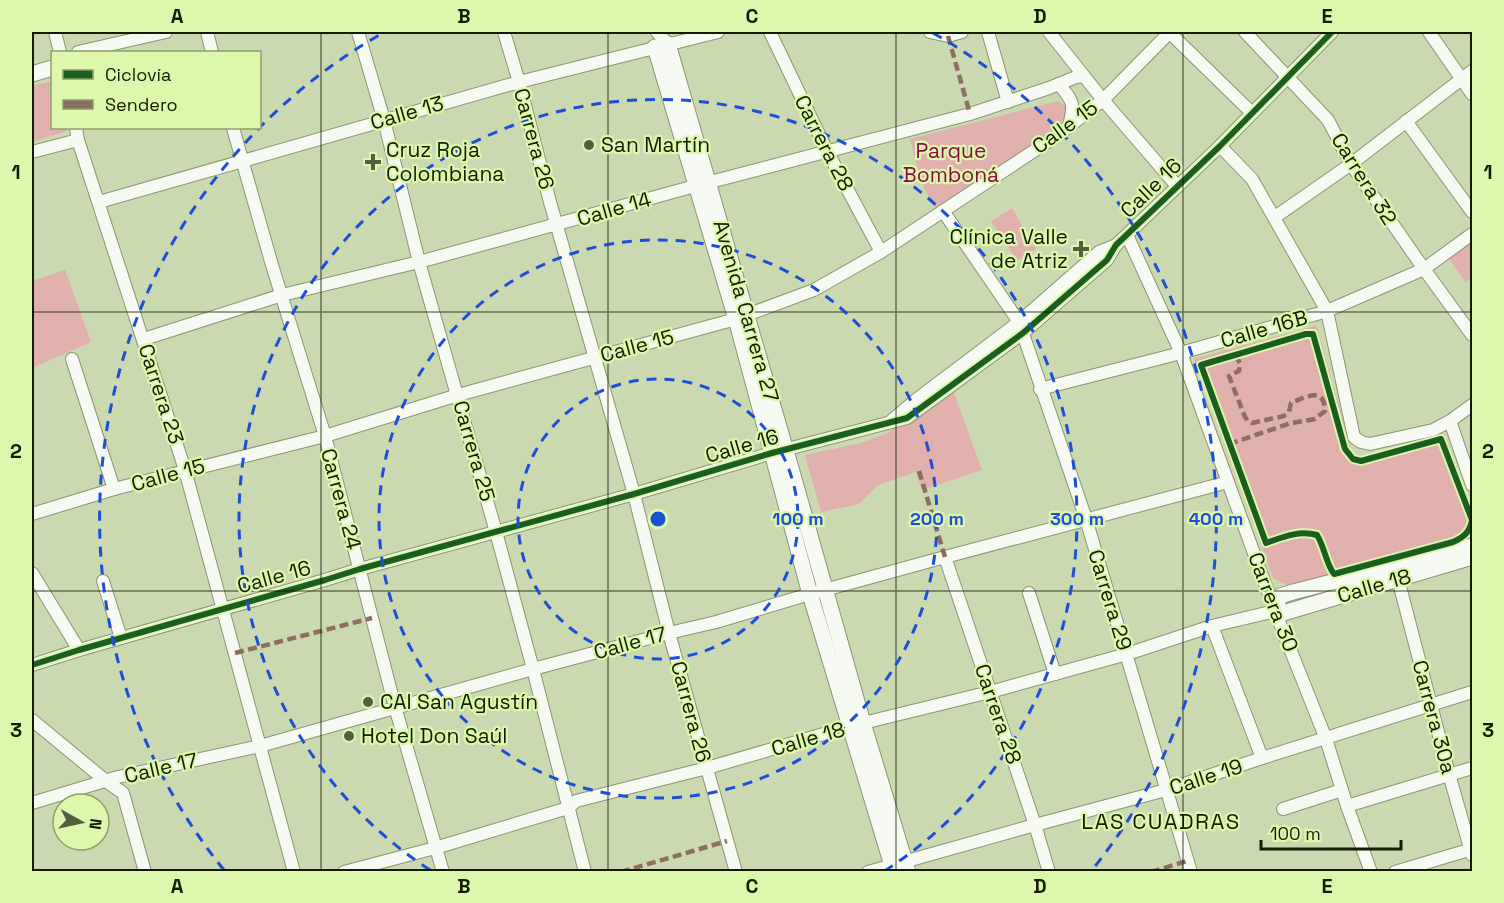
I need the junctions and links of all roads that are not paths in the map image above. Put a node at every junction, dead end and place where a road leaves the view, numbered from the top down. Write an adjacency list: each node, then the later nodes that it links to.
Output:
1 (55, 32): 18 (street)
2 (165, 32): 19 (street)
3 (207, 32): 20 (street)
4 (358, 32): 35 (street, Carrera 25)
5 (504, 32): 29 (street, Carrera 26)
6 (657, 32): 17 (street, Avenida Carrera 27)
7 (718, 32): 17 (street, Calle 13)
8 (770, 32): 41 (street, Carrera 28)
9 (930, 32): 10 (street)
10 (962, 32)
11 (988, 32): 33 (street)
12 (1049, 32): 26 (street)
13 (1170, 32): 32 (street, Calle 15); 34 (street)
14 (1245, 32): 27 (street, Carrera 32)
15 (1332, 32): 27 (street, Calle 16)
16 (1429, 32): 28 (street)
17 (661, 46): 29 (street, Calle 13); 45 (main road, Avenida Carrera 27)
18 (60, 51)
19 (82, 51)
20 (212, 51)
21 (51, 59): 22 (main road)
22 (32, 64)
23 (51, 68): 25 (main road)
24 (1473, 71): 28 (street)
25 (32, 74)
26 (1084, 75): 30 (street, Calle 14); 32 (street)
27 (1288, 77): 34 (street, Calle 16); 44 (street, Carrera 32)
28 (1461, 79): 31 (street); 36 (street)
29 (519, 82): 35 (street, Calle 13); 51 (street, Carrera 26)
30 (1059, 84): 33 (street, Calle 14); 37 (street)
31 (1473, 94)
32 (1103, 99): 37 (street, Calle 15); 46 (street)
33 (1008, 102): 41 (street, Calle 14)
34 (1252, 113): 40 (street, Calle 16)
35 (384, 120): 43 (street, Calle 13); 55 (street, Carrera 25)
36 (1406, 121): 44 (street); 49 (street)
37 (1070, 126): 48 (street, Calle 15)
38 (233, 129): 43 (street, Carrera 24)
39 (77, 134): 42 (street); 47 (street, Carrera 23)
40 (1220, 146): 46 (street, Calle 16); 50 (street)
41 (827, 151): 45 (street, Calle 14); 54 (street, Carrera 28)
42 (32, 152)
43 (242, 162): 47 (street, Calle 13); 57 (street, Carrera 24)
44 (1351, 164): 50 (street); 56 (street, Carrera 32)
45 (702, 185): 51 (street, Calle 14); 59 (main road, Avenida Carrera 27)
46 (1177, 186): 53 (street, Calle 16)
47 (99, 202): 62 (street, Carrera 23)
48 (943, 211): 54 (street, Calle 15); 60 (street, Carrera 29)
49 (1473, 212)
50 (1275, 217): 58 (street)
51 (557, 225): 55 (street, Calle 14); 64 (street, Carrera 26)
52 (1473, 234): 56 (street, Calle 16B)
53 (1127, 235): 60 (street, Calle 16); 63 (street, Carrera 30)
54 (881, 252): 59 (street, Calle 15)
55 (419, 262): 57 (street, Calle 14); 67 (street, Carrera 25)
56 (1424, 269): 58 (street, Calle 16B); 61 (street, Carrera 32)
57 (282, 296): 62 (street, Calle 14); 70 (street, Carrera 24)
58 (1327, 311): 63 (street, Calle 16B); 69 (street)
59 (741, 317): 64 (street, Calle 15); 71 (main road, Avenida Carrera 27)
60 (1021, 327): 66 (street, Carrera 29); 71 (street, Calle 16)
61 (1473, 335)
62 (144, 339): 72 (street, Carrera 23)
63 (1181, 353): 66 (street, Calle 16B); 73 (street, Carrera 30)
64 (596, 357): 67 (street, Calle 15); 76 (street, Carrera 26)
65 (72, 359): 75 (street)
66 (1040, 389): 78 (street, Carrera 29)
67 (458, 395): 70 (street, Calle 15); 79 (street, Carrera 25)
68 (1473, 405): 69 (street)
69 (1450, 421): 74 (street)
70 (325, 436): 72 (street, Calle 15); 83 (street, Carrera 24)
71 (779, 452): 76 (street, Calle 16); 87 (main road, Avenida Carrera 27)
72 (185, 470): 75 (street, Calle 15); 89 (street, Carrera 23)
73 (1228, 482): 78 (street, Calle 17); 90 (street, Carrera 30)
74 (1473, 485)
75 (114, 489): 77 (street, Calle 15)
76 (634, 494): 79 (street, Calle 16); 92 (street, Carrera 26)
77 (32, 514)
78 (1086, 519): 81 (street, Calle 17); 95 (street, Carrera 29)
79 (496, 532): 83 (street, Calle 16); 97 (street, Carrera 25)
80 (1473, 546): 90 (main road, Calle 18)
81 (945, 557): 87 (street, Calle 17); 99 (street, Carrera 28)
82 (1473, 557): 85 (main road, Calle 18)
83 (360, 569): 89 (street, Calle 16); 102 (street, Carrera 24)
84 (32, 573): 94 (street)
85 (1398, 579): 90 (main road, Calle 18); 101 (street, Carrera 30a)
86 (103, 581): 93 (street)
87 (818, 592): 92 (street, Calle 17); 104 (main road, Avenida Carrera 27)
88 (1029, 593): 98 (street)
89 (222, 608): 93 (street, Calle 16); 106 (street, Carrera 23)
90 (1275, 612): 91 (street, Calle 18); 105 (street, Carrera 30)
91 (1212, 626): 95 (street, Calle 18); 107 (street)
92 (669, 633): 97 (street, Calle 17); 108 (street, Carrera 26)
93 (121, 638): 94 (street, Calle 16)
94 (78, 650): 96 (street, Calle 16)
95 (1127, 654): 98 (street, Calle 18); 112 (street, Carrera 29)
96 (32, 665)
97 (533, 669): 102 (street, Calle 17); 116 (street, Carrera 25)
98 (1055, 674): 99 (street, Calle 18)
99 (990, 692): 104 (street, Calle 18); 118 (street, Carrera 28)
100 (1473, 693): 101 (street, Calle 19)
101 (1430, 706): 105 (street, Calle 19); 110 (street, Carrera 30a)
102 (395, 707): 106 (street, Calle 17); 119 (street, Carrera 24)
103 (32, 720): 111 (street)
104 (857, 725): 108 (street, Calle 18); 121 (main road, Avenida Carrera 27)
105 (1326, 739): 107 (street, Calle 19); 113 (street, Carrera 30)
106 (260, 746): 111 (street, Calle 17); 123 (street, Carrera 23)
107 (1262, 758): 112 (street, Calle 19)
108 (707, 768): 116 (street, Calle 18); 127 (street, Carrera 26)
109 (1473, 768): 110 (street)
110 (1449, 774): 115 (street); 120 (street, Carrera 30a)
111 (106, 781): 114 (street, Calle 17); 122 (street)
112 (1166, 790): 118 (street, Calle 19); 130 (street, Carrera 29)
113 (1342, 790): 115 (street, Carrera 30); 117 (street)
114 (32, 803)
115 (1347, 806): 131 (street, Carrera 30)
116 (568, 808): 119 (street, Calle 18); 126 (street, Carrera 25)
117 (1283, 809)
118 (1035, 825): 121 (street, Calle 19); 129 (street, Carrera 28)
119 (435, 848): 124 (street, Calle 18); 125 (street, Carrera 24)
120 (1472, 851): 132 (street)
121 (900, 867): 128 (street, Calle 19)
122 (145, 872)
123 (294, 872)
124 (344, 872)
125 (443, 872)
126 (585, 872)
127 (736, 872)
128 (868, 872)
129 (1049, 872)
130 (1191, 872)
131 (1371, 872)
132 (1395, 872)

